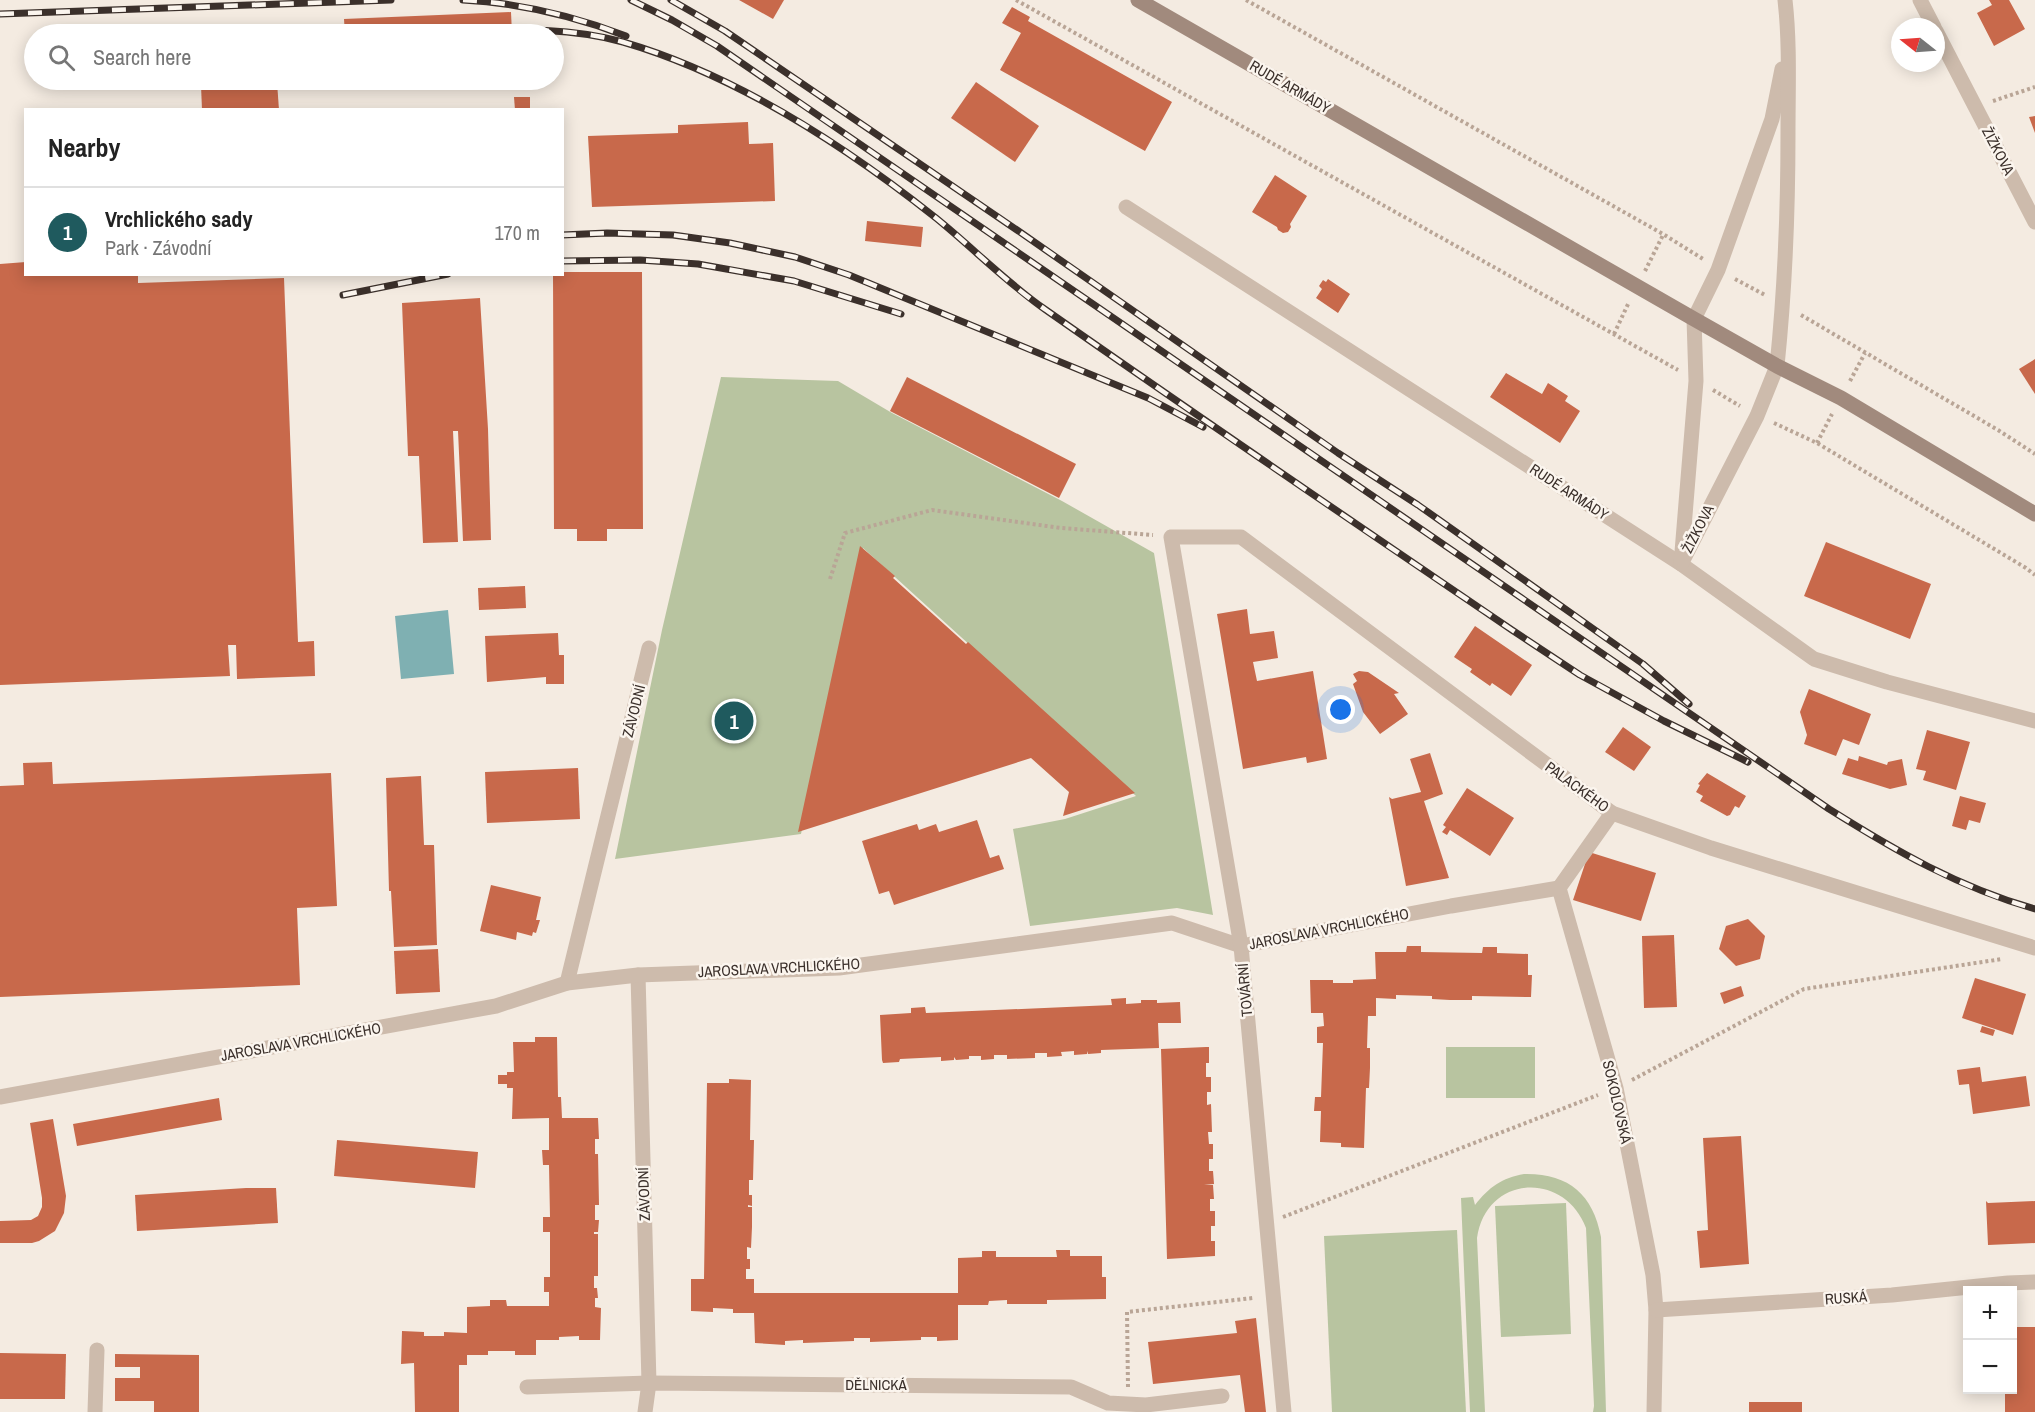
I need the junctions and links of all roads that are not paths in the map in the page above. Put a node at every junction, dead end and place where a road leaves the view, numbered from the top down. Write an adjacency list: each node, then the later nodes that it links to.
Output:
1 (1138, 0): 9 (main road, RUDÉ ARMÁDY)
2 (1785, 0): 5 (street, ŽIŽKOVA)
3 (1920, 0): 4 (street, ŽIŽKOVA)
4 (1929, 18)
5 (1789, 34): 9 (street, ŽIŽKOVA); 10 (street, ŽIŽKOVA)
6 (1945, 49): 8 (street, ŽIŽKOVA)
7 (1126, 207): 13 (street, RUDÉ ARMÁDY)
8 (2035, 222)
9 (1694, 319): 10 (main road, RUDÉ ARMÁDY); 13 (street, ŽIŽKOVA)
10 (1777, 366): 11 (main road, RUDÉ ARMÁDY); 13 (street, ŽIŽKOVA)
11 (2035, 514)
12 (1171, 537): 16 (street, PALACKÉHO); 18 (street, TOVÁRNÍ)
13 (1680, 564): 15 (street, RUDÉ ARMÁDY)
14 (650, 648): 21 (street, ZÁVODNÍ)
15 (2035, 721)
16 (1612, 813): 17 (street); 19 (street, PALACKÉHO)
17 (1559, 888): 18 (street, JAROSLAVA VRCHLICKÉHO); 24 (street, SOKOLOVSKÁ)
18 (1241, 946): 20 (street, JAROSLAVA VRCHLICKÉHO); 32 (street, TOVÁRNÍ)
19 (2035, 948)
20 (638, 975): 21 (street, JAROSLAVA VRCHLICKÉHO); 26 (street, ZÁVODNÍ)
21 (567, 983): 22 (street, JAROSLAVA VRCHLICKÉHO)
22 (0, 1097)
23 (2035, 1282): 24 (street, RUSKÁ)
24 (1656, 1310): 33 (street, SOKOLOVSKÁ)
25 (97, 1350): 30 (street)
26 (649, 1383): 27 (street, DĚLNICKÁ); 29 (street, DĚLNICKÁ); 31 (street, ZÁVODNÍ)
27 (527, 1387)
28 (1222, 1396): 29 (street, DĚLNICKÁ)
29 (1108, 1407)
30 (95, 1412)
31 (645, 1412)
32 (1284, 1412)
33 (1654, 1412)

